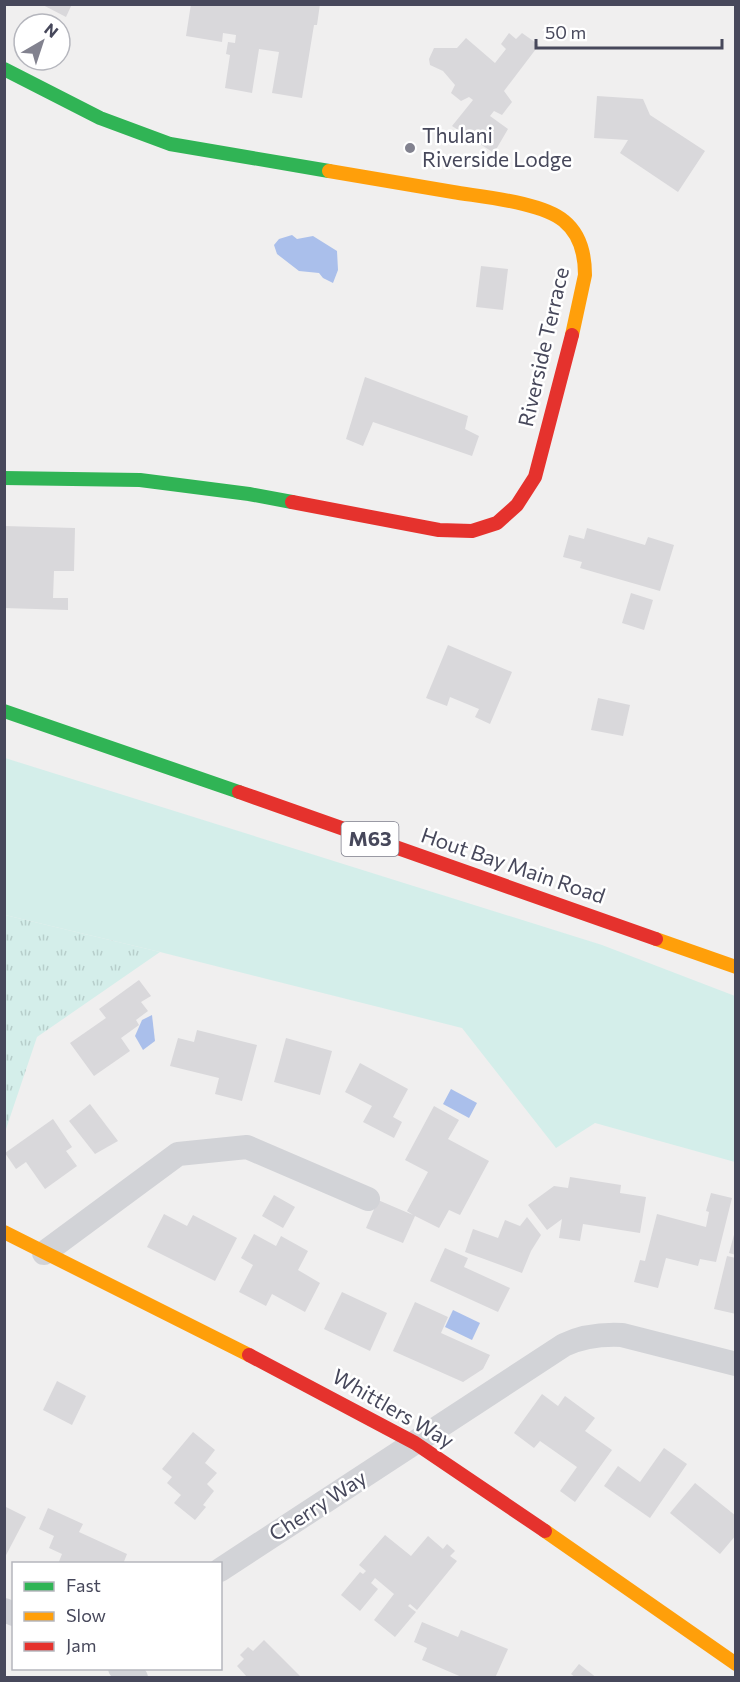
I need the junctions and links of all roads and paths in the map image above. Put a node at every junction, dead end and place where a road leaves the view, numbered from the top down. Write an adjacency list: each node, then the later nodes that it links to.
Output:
1 (4, 69): 2 (street, Riverside Terrace)
2 (4, 478)
3 (4, 711): 4 (street, Hout Bay Main Road / M63)
4 (735, 967)
5 (368, 1199): 7 (street)
6 (4, 1233): 7 (street, Whittlers Way)
7 (44, 1253): 9 (street, Whittlers Way)
8 (734, 1366): 9 (street, Cherry Way)
9 (415, 1443): 10 (street, Cherry Way); 11 (street, Whittlers Way)
10 (222, 1569)
11 (735, 1664)

